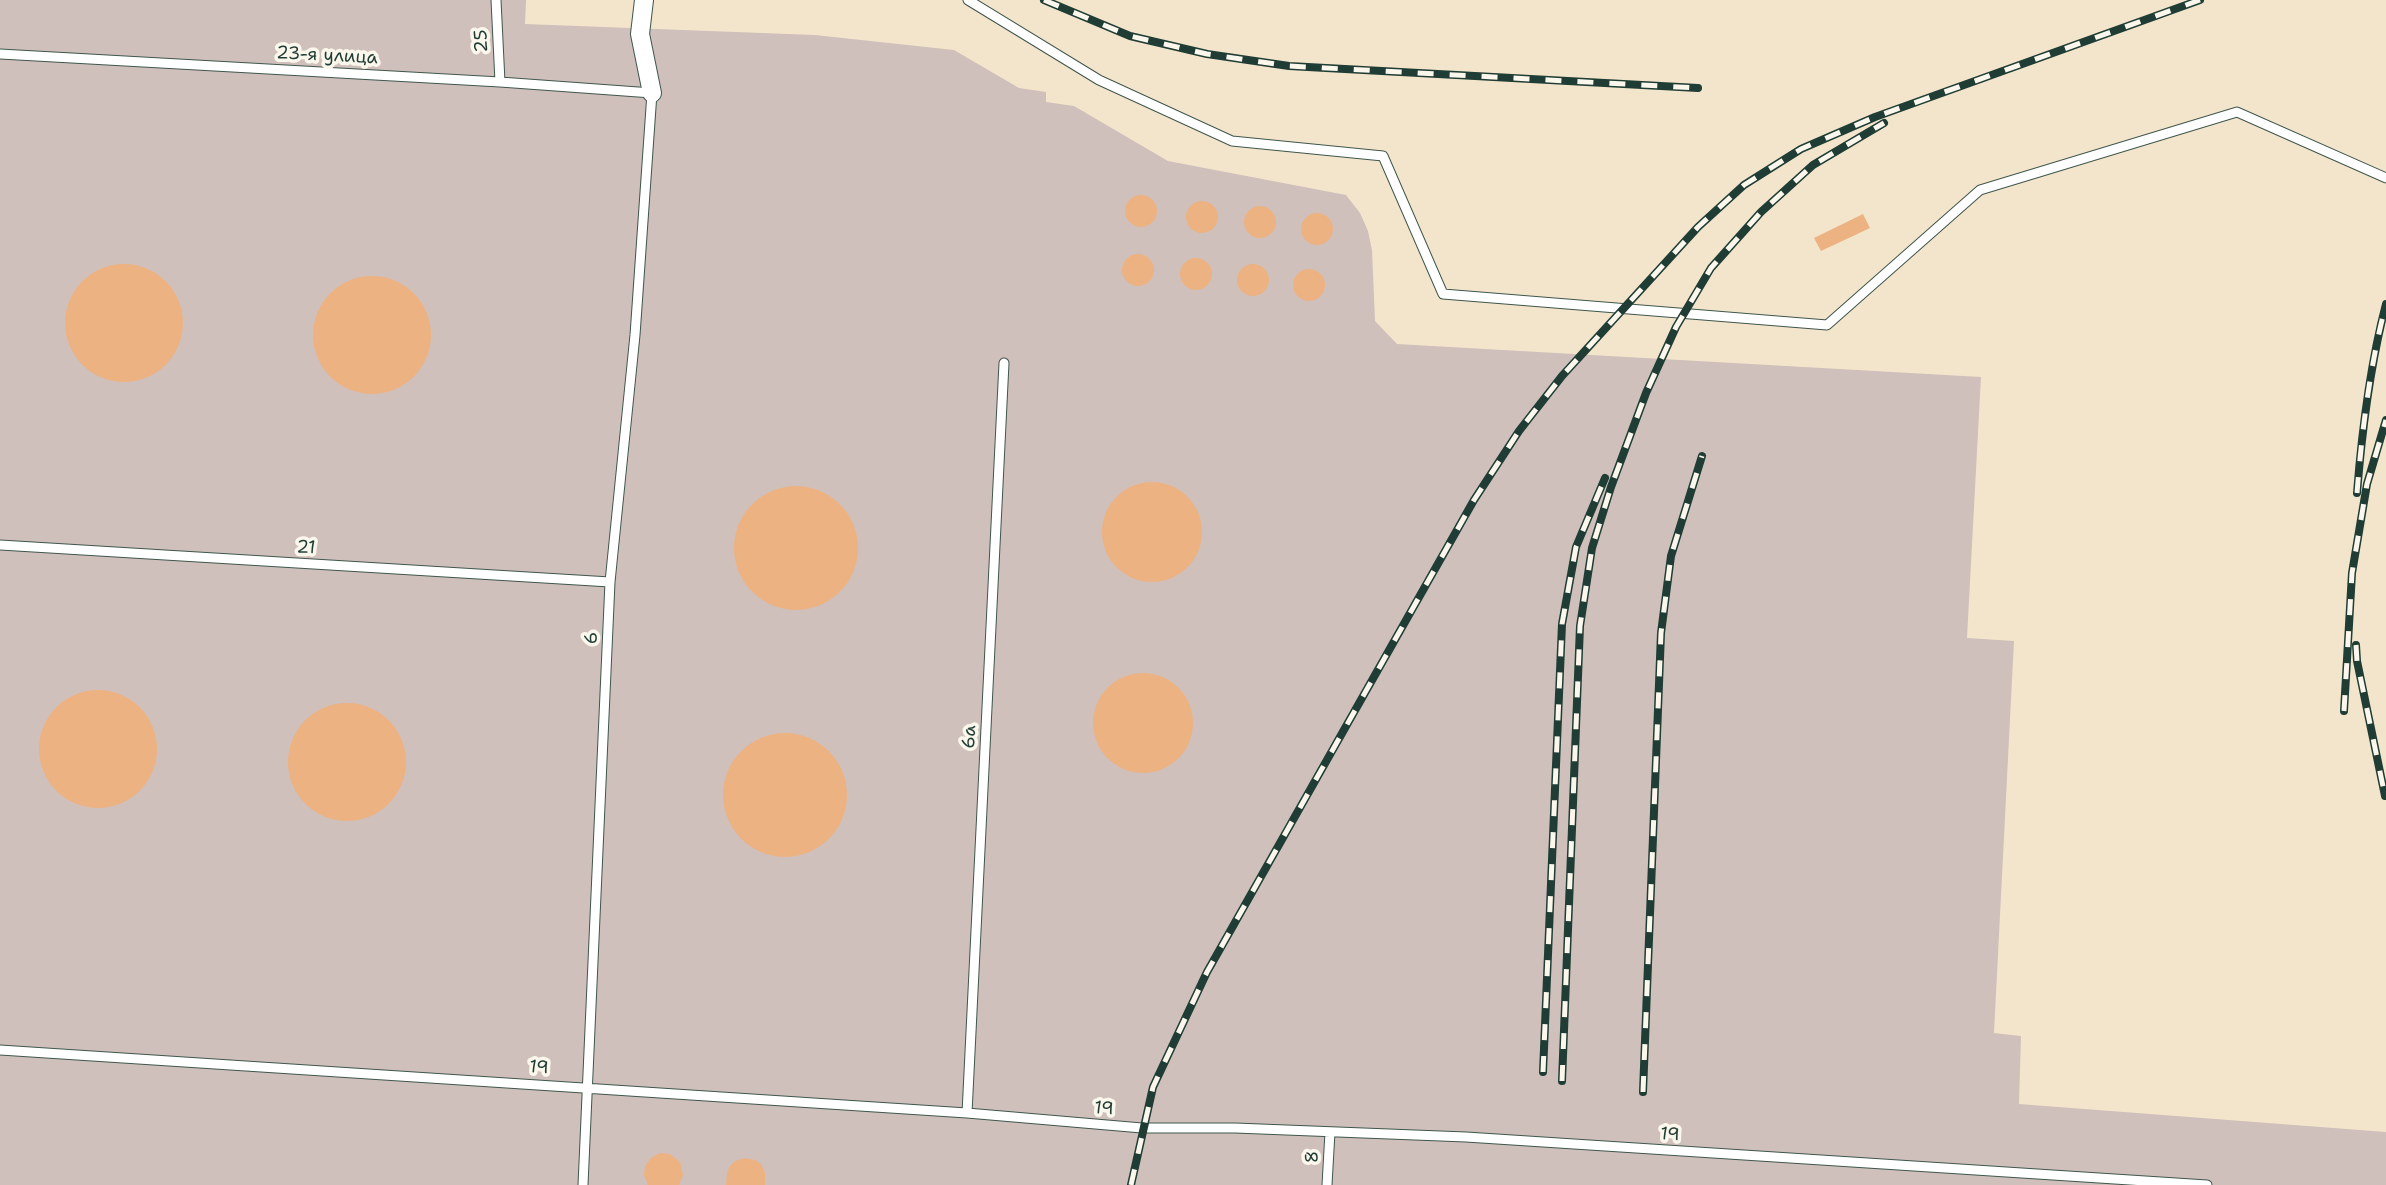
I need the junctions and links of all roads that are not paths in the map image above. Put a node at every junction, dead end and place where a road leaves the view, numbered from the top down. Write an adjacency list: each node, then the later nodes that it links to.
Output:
1 (496, 0): 5 (lane, 25 / 25)
2 (645, 0): 6 (street)
3 (968, 0): 7 (lane)
4 (0, 54): 5 (lane, 23-я улица)
5 (500, 82): 6 (lane, 23-я улица)
6 (652, 93): 10 (lane, 6 / 6)
7 (2386, 178)
8 (1004, 363): 13 (lane, 6a / 6a)
9 (0, 545): 10 (lane, 21 / 21)
10 (610, 582): 12 (lane, 6 / 6)
11 (0, 1050): 12 (lane, 19)
12 (589, 1087): 13 (lane, 19); 15 (lane, 6 / 6)
13 (967, 1113): 14 (lane, 19)
14 (1330, 1132): 16 (lane, 8 / 8); 17 (lane, 19)
15 (583, 1185)
16 (1327, 1185)
17 (2207, 1185)

